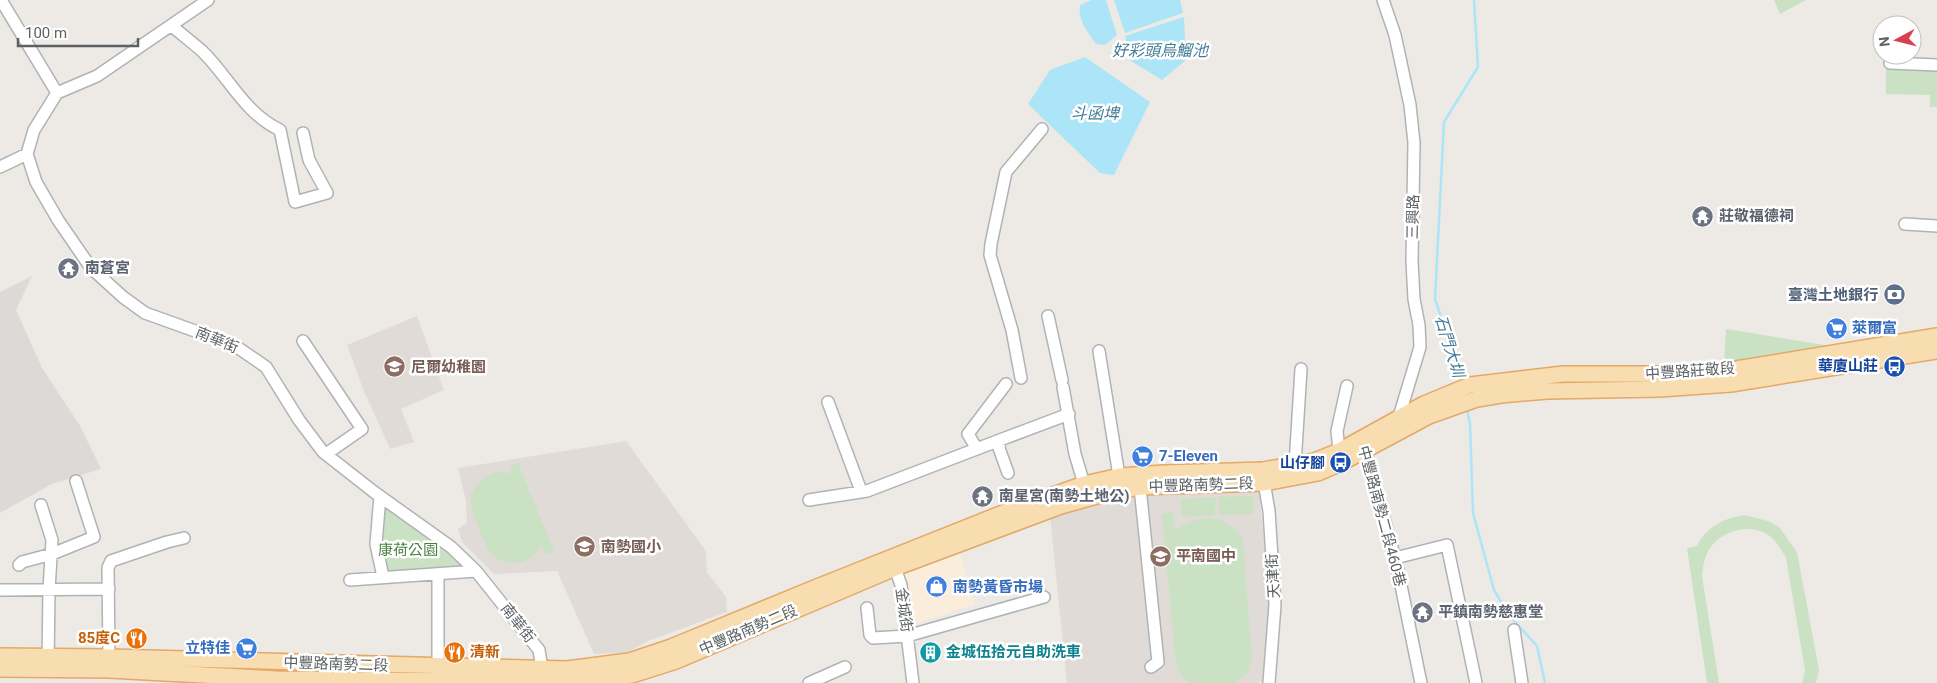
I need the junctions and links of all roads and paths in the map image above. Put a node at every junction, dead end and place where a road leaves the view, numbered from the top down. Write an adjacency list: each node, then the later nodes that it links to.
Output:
1 (1, 0): 7 (street)
2 (208, 0): 4 (street)
3 (1382, 0): 28 (street, 三興路)
4 (172, 26): 7 (street); 9 (street)
5 (1922, 64): 6 (street)
6 (1937, 65)
7 (57, 93): 10 (street)
8 (1042, 129): 22 (street)
9 (303, 133)
10 (27, 154): 11 (street); 34 (street, 南華街)
11 (0, 167)
12 (1905, 224): 13 (street)
13 (1937, 226)
14 (1048, 316): 27 (street)
15 (1937, 336): 19 (main road)
16 (304, 340): 34 (street)
17 (1937, 350): 19 (main road)
18 (1099, 351): 39 (street)
19 (1849, 357): 21 (main road, 中豐路莊敬段); 25 (main road, 中豐路莊敬段)
20 (1301, 369): 35 (street)
21 (1531, 377): 25 (main road, 中豐路南勢二段)
22 (1021, 378)
23 (1006, 384): 32 (street)
24 (1347, 386): 33 (street)
25 (1463, 393): 28 (main road, 中豐路南勢二段); 29 (main road, 中豐路南勢二段)
26 (828, 402): 42 (street)
27 (1069, 414): 30 (street); 40 (street)
28 (1399, 418): 29 (street, 三興路); 31 (main road, 中豐路南勢二段)
29 (1395, 434): 31 (main road, 中豐路南勢二段)
30 (1000, 440): 32 (street); 36 (street)
31 (1364, 444): 33 (main road, 中豐路南勢二段); 37 (main road, 中豐路南勢二段); 48 (street, 中豐路南勢二段460巷)
32 (977, 449): 42 (street)
33 (1339, 451): 35 (main road, 中豐路南勢二段)
34 (326, 454): 43 (street, 南華街)
35 (1295, 465): 37 (main road, 中豐路南勢二段)
36 (1008, 474)
37 (1263, 477): 39 (main road, 中豐路南勢二段); 41 (main road, 中豐路南勢二段); 75 (street, 天津街)
38 (76, 481): 47 (street)
39 (1121, 483): 40 (main road, 中豐路南勢二段); 41 (main road, 中豐路南勢二段); 50 (main road, 中豐路南勢二段)
40 (1084, 484): 69 (main road, 中豐路南勢二段)
41 (1140, 487): 67 (street)
42 (861, 491): 44 (street)
43 (380, 496): 51 (street, 南華街); 53 (street)
44 (810, 500)
45 (41, 505): 47 (street)
46 (184, 538): 55 (street)
47 (52, 554): 49 (street); 57 (street)
48 (1395, 558): 76 (street, 中豐路南勢二段460巷); 77 (street)
49 (19, 565)
50 (895, 568): 61 (street, 金城街); 69 (main road, 中豐路南勢二段)
51 (476, 571): 52 (street); 70 (street, 南華街)
52 (438, 574): 53 (street); 71 (street)
53 (383, 577): 54 (street)
54 (350, 580)
55 (109, 589): 57 (street); 63 (street)
56 (0, 590): 57 (street)
57 (49, 590): 65 (street)
58 (1044, 597): 61 (street)
59 (867, 608): 61 (street)
60 (1514, 630): 78 (street)
61 (908, 636): 74 (street, 金城街)
62 (0, 656): 65 (main road, 中豐路南勢二段)
63 (110, 657): 64 (main road, 中豐路南勢二段); 65 (main road, 中豐路南勢二段)
64 (278, 663): 71 (main road, 中豐路南勢二段); 72 (street)
65 (48, 664): 68 (main road, 中豐路南勢二段); 72 (main road, 中豐路南勢二段)
66 (845, 667): 73 (street)
67 (1151, 667)
68 (0, 669)
69 (632, 673): 70 (main road, 中豐路南勢二段)
70 (542, 675): 71 (main road, 中豐路南勢二段)
71 (438, 676): 72 (main road, 中豐路南勢二段)
72 (277, 681)
73 (809, 683)
74 (913, 683)
75 (1269, 683)
76 (1421, 683)
77 (1476, 683)
78 (1522, 683)

